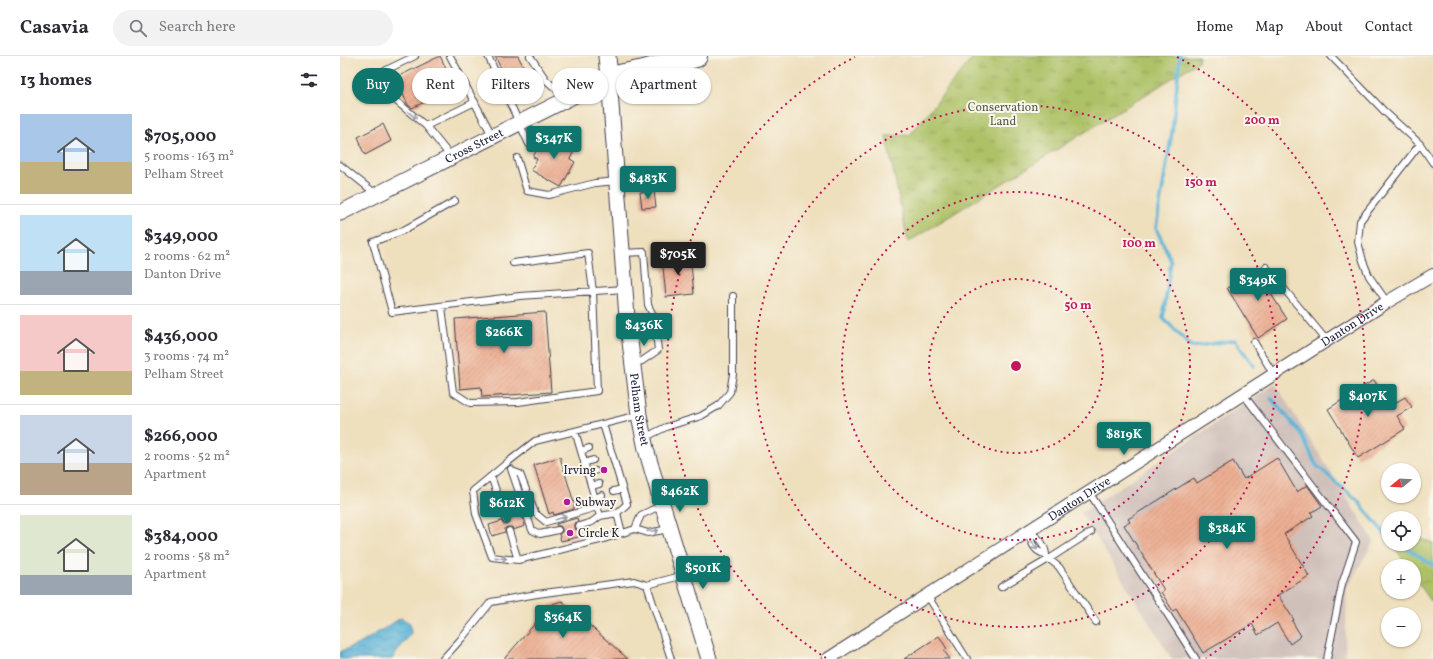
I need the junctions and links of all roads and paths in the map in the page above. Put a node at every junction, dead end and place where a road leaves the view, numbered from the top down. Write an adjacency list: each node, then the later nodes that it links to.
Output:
1 (415, 56): 14 (lane, one-way to 14)
2 (450, 56): 11 (lane)
3 (488, 56): 13 (lane)
4 (530, 56): 10 (lane)
5 (607, 56): 9 (main road, Pelham Street)
6 (644, 56): 9 (highway)
7 (696, 56): 9 (highway)
8 (1331, 56): 17 (lane)
9 (609, 78): 22 (street, Pelham Street)
10 (552, 85)
11 (475, 102): 14 (lane); 15 (lane)
12 (557, 104): 13 (street, Cross Street)
13 (520, 123): 15 (street, Cross Street); 16 (lane)
14 (426, 126): 18 (lane)
15 (493, 137): 18 (street, Cross Street)
16 (529, 144)
17 (1420, 144): 20 (lane); 33 (lane)
18 (452, 157): 23 (street, Cross Street)
19 (516, 158): 22 (lane)
20 (1433, 163)
21 (340, 165): 23 (lane)
22 (617, 181): 26 (street, Pelham Street)
23 (377, 195): 25 (street, Cross Street)
24 (455, 201): 34 (lane)
25 (340, 213)
26 (622, 253): 30 (street, Pelham Street); 37 (lane)
27 (513, 263): 31 (lane)
28 (1266, 267): 35 (lane)
29 (1433, 274): 33 (street, Danton Drive)
30 (625, 289): 31 (lane); 37 (street, Pelham Street)
31 (593, 291): 34 (lane); 34 (lane)
32 (733, 296): 43 (lane)
33 (1387, 302): 35 (street, Danton Drive)
34 (442, 306)
35 (1327, 341): 38 (street, Danton Drive)
36 (1254, 342): 38 (lane)
37 (632, 364): 40 (street, Pelham Street)
38 (1274, 375): 39 (street, Danton Drive)
39 (1243, 394): 65 (street, Danton Drive); 94 (lane)
40 (639, 415): 41 (lane); 43 (street, Pelham Street)
41 (603, 424): 42 (lane); 44 (lane)
42 (575, 431): 47 (lane); 51 (lane)
43 (644, 438): 68 (street, Pelham Street)
44 (608, 442): 45 (lane); 48 (lane)
45 (601, 444)
46 (589, 448): 47 (lane)
47 (581, 451): 52 (lane)
48 (612, 454): 49 (lane); 53 (lane)
49 (604, 456)
50 (593, 460): 52 (lane)
51 (508, 462): 55 (lane); 58 (lane)
52 (584, 463): 57 (lane)
53 (615, 465): 54 (lane); 59 (lane)
54 (608, 467)
55 (512, 471): 69 (lane, one-way to 69); 76 (lane)
56 (595, 471): 57 (lane)
57 (587, 474): 62 (lane)
58 (491, 476): 72 (lane); 82 (lane, one-way to 82)
59 (619, 478): 60 (lane); 63 (lane)
60 (611, 480)
61 (600, 484): 62 (lane)
62 (591, 486): 67 (lane)
63 (622, 489): 64 (lane); 70 (lane)
64 (614, 491)
65 (1089, 492): 78 (street, Danton Drive); 93 (lane)
66 (602, 495): 67 (lane)
67 (595, 498): 69 (lane)
68 (663, 504): 74 (lane); 75 (street, Pelham Street)
69 (597, 507): 71 (lane)
70 (617, 513): 71 (lane); 80 (lane)
71 (600, 516): 73 (lane)
72 (506, 520)
73 (579, 526)
74 (635, 529): 75 (lane, one-way to 75); 80 (lane)
75 (671, 529): 83 (street, Pelham Street)
76 (558, 530)
77 (509, 531): 82 (lane)
78 (1028, 531): 81 (lane); 86 (street, Danton Drive)
79 (1091, 532): 81 (lane)
80 (622, 533): 82 (lane)
81 (1047, 557): 85 (lane); 87 (lane)
82 (518, 560)
83 (684, 575): 84 (lane); 90 (street, Pelham Street)
84 (648, 585): 88 (lane); 89 (lane)
85 (1001, 587)
86 (927, 595): 91 (street, Danton Drive); 92 (lane)
87 (1096, 622)
88 (443, 659)
89 (670, 659)
90 (709, 659)
91 (828, 659)
92 (967, 659)
93 (1196, 659)
94 (1327, 659)

